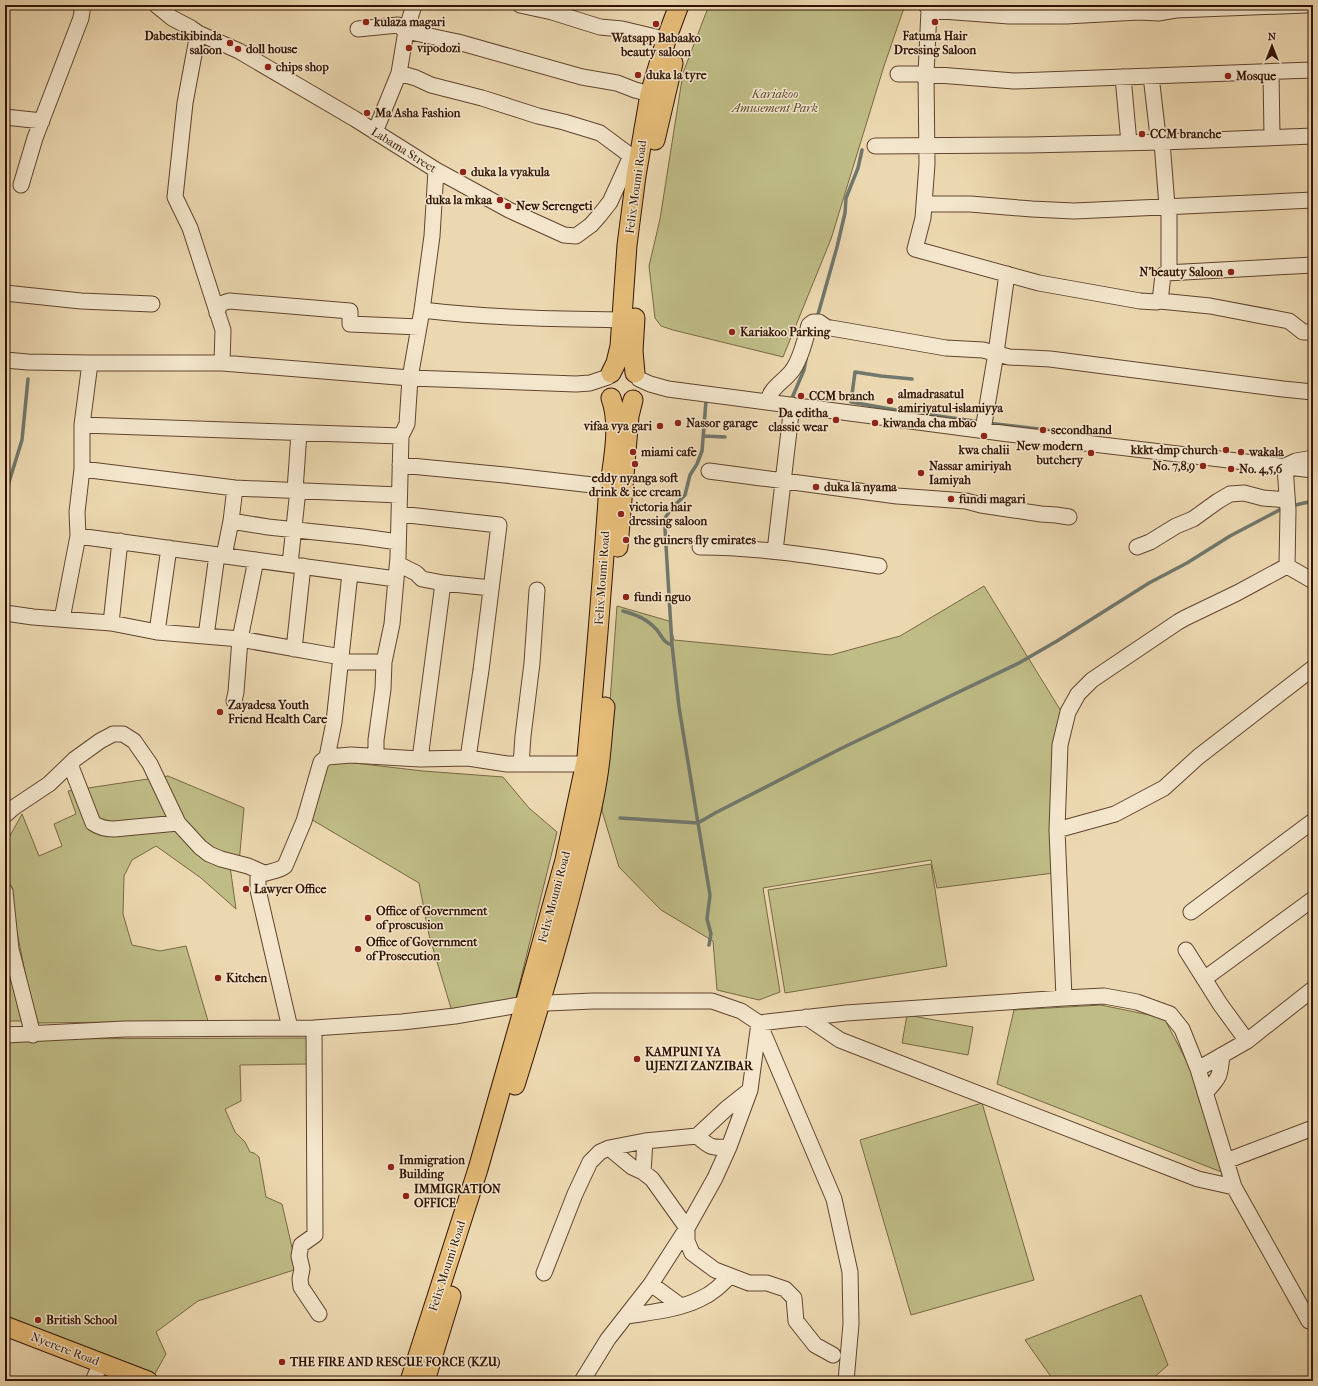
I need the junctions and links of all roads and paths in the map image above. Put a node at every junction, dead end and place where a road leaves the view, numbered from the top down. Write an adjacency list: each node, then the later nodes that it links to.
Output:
1 (84, 5): 22 (street)
2 (156, 5): 11 (street, Labama Street)
3 (414, 5): 10 (street)
4 (520, 5): 12 (street)
5 (679, 5): 12 (main road, Felix Moumi Road)
6 (692, 5): 20 (main road, Felix Moumi Road)
7 (1306, 5): 8 (street)
8 (927, 7): 17 (street)
9 (358, 29): 10 (street)
10 (406, 31): 15 (street); 20 (street)
11 (198, 33): 23 (street, Labama Street); 43 (street)
12 (665, 43): 20 (main road, Felix Moumi Road)
13 (1313, 70): 14 (street)
14 (1270, 72): 18 (street); 25 (street)
15 (399, 73): 23 (street); 30 (street)
16 (898, 74): 17 (street)
17 (926, 74): 19 (street); 28 (street)
18 (1151, 76): 19 (street); 26 (street)
19 (1123, 77): 27 (street)
20 (658, 85): 30 (main road, Felix Moumi Road); 53 (main road, Felix Moumi Road)
21 (5, 117): 22 (street)
22 (42, 121): 32 (street)
23 (375, 132): 31 (street, Labama Street)
24 (1313, 136): 25 (street)
25 (1272, 137): 26 (street)
26 (1162, 142): 27 (street); 35 (street)
27 (1129, 143): 28 (street)
28 (927, 145): 29 (street); 34 (street)
29 (875, 146)
30 (635, 156): 31 (street, Labama Street); 44 (main road, Felix Moumi Road)
31 (436, 170): 42 (street)
32 (21, 185)
33 (1313, 200): 35 (street)
34 (925, 204): 35 (street); 38 (street)
35 (1167, 206): 37 (street)
36 (1313, 265): 37 (street)
37 (1169, 272): 40 (street)
38 (1007, 274): 40 (street); 47 (street)
39 (5, 293): 41 (street)
40 (1160, 301): 46 (street)
41 (152, 304)
42 (422, 310): 44 (street); 45 (street)
43 (217, 313): 45 (street); 50 (street)
44 (622, 320): 52 (main road, Felix Moumi Road)
45 (418, 327): 51 (street)
46 (1313, 332)
47 (996, 353): 54 (street); 55 (street); 58 (street)
48 (5, 360): 49 (street)
49 (90, 363): 50 (street); 57 (street)
50 (222, 363): 51 (street)
51 (410, 378): 52 (street); 60 (street)
52 (610, 386): 53 (main road); 53 (main road); 68 (main road, Felix Moumi Road)
53 (636, 387): 55 (street); 80 (main road, Felix Moumi Road)
54 (1313, 392)
55 (768, 402): 56 (street)
56 (792, 405): 58 (street); 67 (street)
57 (82, 425): 59 (street); 64 (street)
58 (983, 430): 63 (street)
59 (299, 433): 60 (street); 70 (street)
60 (401, 436): 62 (street)
61 (1313, 458): 63 (street)
62 (400, 465): 68 (street); 71 (street)
63 (1286, 466): 65 (street); 72 (street)
64 (82, 469): 69 (street); 77 (street)
65 (1313, 470)
66 (709, 471): 67 (street)
67 (783, 482): 74 (street); 84 (street)
68 (610, 487): 80 (main road, Felix Moumi Road)
69 (235, 488): 70 (street); 75 (street)
70 (297, 490): 71 (street); 76 (street)
71 (399, 495): 73 (street)
72 (1288, 505): 82 (street); 90 (street)
73 (399, 514): 79 (street); 95 (street)
74 (1069, 517)
75 (231, 521): 76 (street); 85 (street)
76 (294, 530): 79 (street); 88 (street)
77 (78, 536): 78 (street); 98 (street)
78 (120, 541): 83 (street); 99 (street)
79 (398, 542): 87 (street)
80 (612, 543): 114 (main road, Felix Moumi Road)
81 (700, 547): 84 (street)
82 (1137, 547)
83 (169, 548): 85 (street); 100 (street)
84 (775, 551): 89 (street)
85 (220, 555): 86 (street); 101 (street)
86 (256, 560): 88 (street); 102 (street)
87 (398, 564): 92 (street); 94 (street)
88 (297, 565): 91 (street); 103 (street)
89 (879, 566)
90 (1287, 566): 93 (street); 118 (street)
91 (350, 573): 92 (street); 104 (street)
92 (396, 579): 105 (street)
93 (1313, 581)
94 (444, 583): 95 (street); 111 (street)
95 (491, 588): 110 (street)
96 (537, 590): 113 (street)
97 (5, 613): 98 (street)
98 (62, 619): 99 (street)
99 (111, 623): 100 (street)
100 (157, 632): 101 (street)
101 (206, 636): 102 (street)
102 (240, 639): 103 (street); 107 (street)
103 (294, 649): 104 (street)
104 (341, 659): 105 (street); 109 (street)
105 (384, 662): 108 (street)
106 (1313, 668): 118 (street)
107 (234, 701)
108 (376, 756): 109 (street); 111 (street)
109 (327, 758): 119 (street)
110 (468, 758): 111 (street); 113 (street)
111 (420, 759)
112 (70, 764): 115 (street); 117 (street); 117 (street)
113 (521, 764): 114 (street)
114 (592, 765): 127 (main road, Felix Moumi Road)
115 (5, 815)
116 (1313, 821): 122 (street)
117 (178, 823): 119 (street)
118 (1057, 830): 126 (street)
119 (264, 873): 130 (street)
120 (5, 892): 133 (street)
121 (1313, 899): 124 (street)
122 (1191, 912)
123 (1186, 950): 124 (street)
124 (1204, 979): 134 (street)
125 (1313, 989): 134 (street)
126 (1064, 998): 128 (street); 136 (street)
127 (533, 1004): 129 (street); 131 (street); 147 (main road, Felix Moumi Road)
128 (806, 1017): 129 (street); 146 (street)
129 (759, 1023): 137 (street); 164 (street)
130 (290, 1028): 131 (street); 133 (street)
131 (314, 1028): 153 (street)
132 (5, 1035): 133 (street)
133 (33, 1035)
134 (1247, 1041): 135 (street)
135 (1222, 1055): 136 (street); 138 (street)
136 (1198, 1069): 138 (street)
137 (750, 1090): 140 (street); 142 (street)
138 (1205, 1093): 144 (street)
139 (1313, 1128): 144 (street)
140 (697, 1136): 141 (street); 142 (street)
141 (645, 1141): 143 (street); 145 (street)
142 (729, 1147): 148 (street)
143 (609, 1148): 145 (street); 149 (street)
144 (1226, 1161): 146 (street)
145 (643, 1172): 148 (street)
146 (1234, 1188): 155 (street)
147 (474, 1199): 161 (main road, Felix Moumi Road); 162 (main road, Felix Moumi Road)
148 (687, 1228): 150 (street); 151 (street)
149 (544, 1273)
150 (730, 1276): 152 (street); 157 (street)
151 (651, 1284): 152 (street); 154 (street)
152 (681, 1306): 154 (street)
153 (319, 1314)
154 (627, 1316): 163 (street)
155 (1313, 1322)
156 (5, 1326): 158 (main road, Nyerere Road)
157 (833, 1355)
158 (101, 1363): 159 (street); 160 (main road, Nyerere Road)
159 (93, 1381)
160 (148, 1381)
161 (410, 1381)
162 (425, 1381)
163 (582, 1381)
164 (846, 1381)

